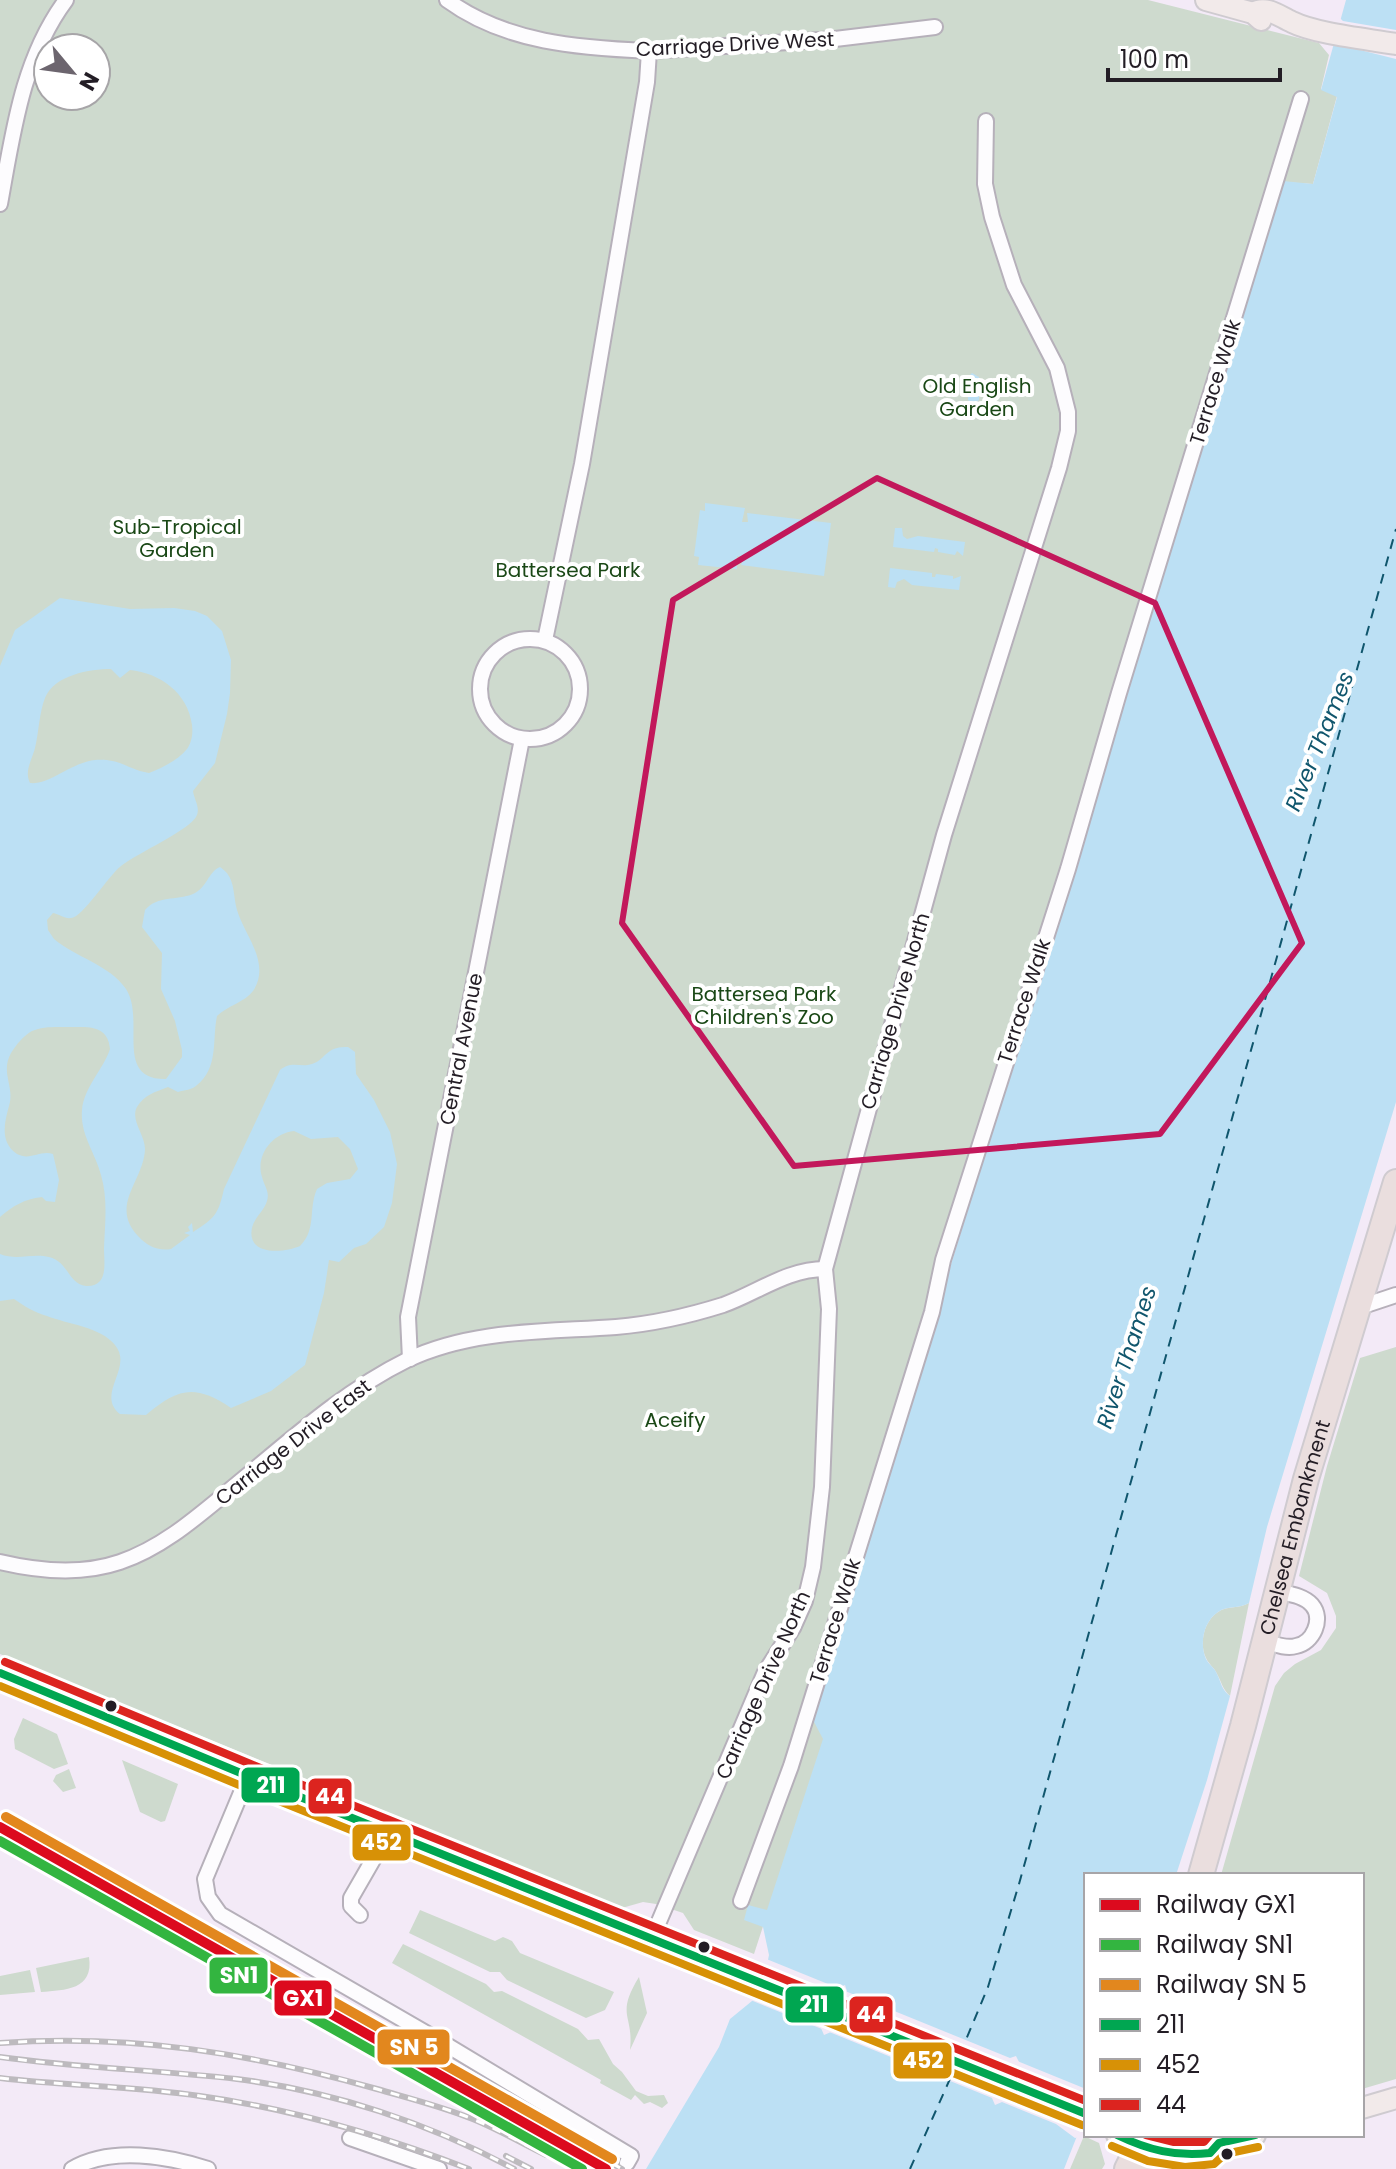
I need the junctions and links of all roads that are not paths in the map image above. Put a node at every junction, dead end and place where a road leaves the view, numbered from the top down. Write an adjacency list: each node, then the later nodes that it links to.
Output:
1 (66, 0): 9 (street)
2 (447, 0): 6 (street, Carriage Drive West)
3 (1213, 1): 5 (main road)
4 (935, 27): 6 (street, Carriage Drive West)
5 (1396, 44)
6 (649, 51): 10 (street)
7 (1301, 99): 24 (street, Terrace Walk)
8 (986, 121): 13 (street, Carriage Drive North)
9 (0, 204)
10 (545, 640): 11 (street); 11 (street)
11 (522, 739): 16 (street, Central Avenue)
12 (1396, 1182): 15 (highway, Chelsea Embankment)
13 (825, 1269): 16 (street, Carriage Drive East); 26 (street, Carriage Drive North)
14 (1396, 1295): 15 (street)
15 (1357, 1308): 18 (highway, Chelsea Embankment)
16 (410, 1359): 17 (street, Carriage Drive East)
17 (0, 1562)
18 (1276, 1591): 19 (highway, Chelsea Embankment); 19 (street)
19 (1264, 1641): 23 (highway, Chelsea Embankment)
20 (0, 1673): 21 (main road)
21 (248, 1776): 22 (main road); 34 (street)
22 (389, 1832): 25 (street); 26 (main road)
23 (1202, 1873)
24 (741, 1901)
25 (360, 1915)
26 (657, 1940): 29 (main road)
27 (1396, 2098): 28 (main road)
28 (1364, 2107)
29 (1084, 2113)
30 (1124, 2137): 33 (main road)
31 (1246, 2137): 33 (main road)
32 (350, 2138): 37 (street)
33 (1154, 2145): 38 (highway)
34 (629, 2160)
35 (72, 2169): 36 (street)
36 (208, 2169)
37 (439, 2169)
38 (1127, 2169)

